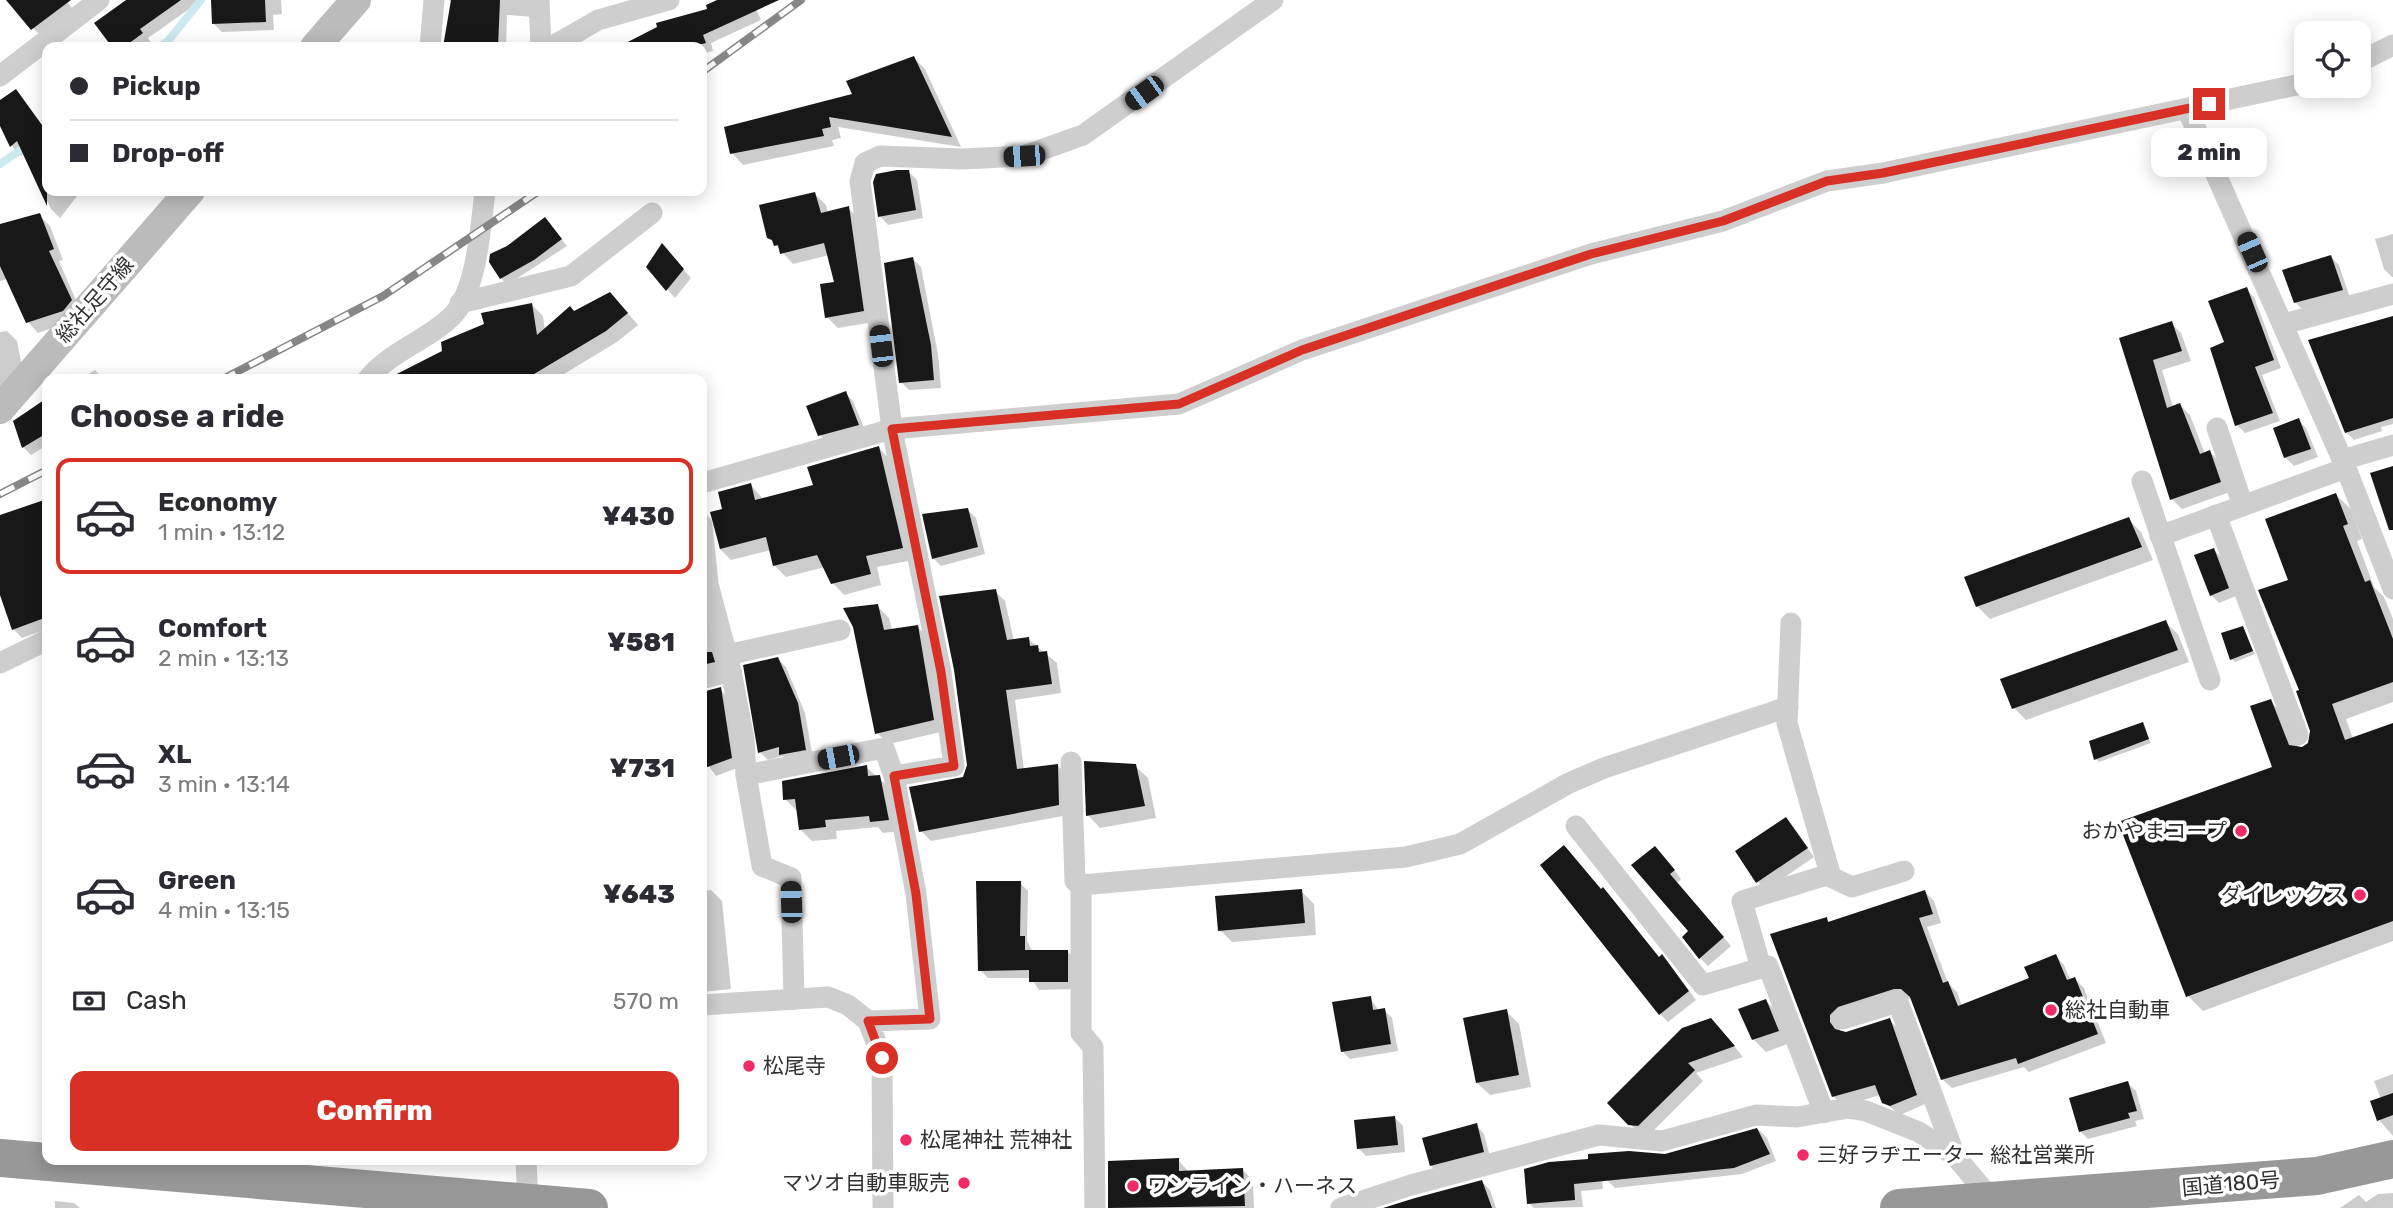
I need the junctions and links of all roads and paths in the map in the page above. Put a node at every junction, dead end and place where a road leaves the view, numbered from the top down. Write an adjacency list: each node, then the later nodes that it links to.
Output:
1 (99, 0): 7 (street)
2 (356, 0): 8 (main road)
3 (433, 0): 9 (street)
4 (539, 0): 10 (street)
5 (668, 0): 11 (street)
6 (1272, 0): 27 (street)
7 (44, 42)
8 (319, 42)
9 (429, 42)
10 (541, 42)
11 (560, 42)
12 (42, 44): 15 (street)
13 (2393, 45): 14 (street)
14 (2371, 56)
15 (0, 76)
16 (2294, 86): 17 (street)
17 (2187, 109): 23 (street); 27 (street)
18 (186, 196): 25 (main road, 総社足守線)
19 (484, 196): 22 (street)
20 (652, 213): 22 (street)
21 (2393, 294): 23 (street)
22 (460, 303): 24 (street)
23 (2284, 324): 29 (street)
24 (372, 374)
25 (0, 409)
26 (2217, 428): 32 (street)
27 (892, 429): 31 (street); 48 (street)
28 (2393, 445): 29 (street)
29 (2344, 464): 32 (street); 36 (street)
30 (2142, 481): 34 (street)
31 (707, 482)
32 (2243, 506): 33 (street)
33 (2216, 515): 34 (street); 45 (street)
34 (2160, 536): 43 (street)
35 (707, 574): 41 (street)
36 (2393, 589)
37 (1791, 623): 44 (street)
38 (841, 630): 41 (street)
39 (42, 642): 40 (street)
40 (0, 663)
41 (729, 663): 42 (street); 47 (street)
42 (707, 676)
43 (2210, 680)
44 (1787, 707): 51 (street); 52 (street)
45 (2298, 735)
46 (1071, 762): 52 (street)
47 (746, 775): 48 (street); 54 (street)
48 (894, 776): 57 (street)
49 (1576, 826): 53 (street)
50 (1903, 871): 51 (street)
51 (1830, 874): 53 (street)
52 (1081, 885): 70 (street)
53 (1761, 968): 58 (street)
54 (794, 999): 55 (street); 57 (street)
55 (707, 1005)
56 (1843, 1019): 59 (street)
57 (868, 1021): 69 (street)
58 (1824, 1112): 59 (street); 71 (street)
59 (1955, 1156): 66 (street)
60 (0, 1158): 62 (highway)
61 (2393, 1158): 65 (highway, 国道180号)
62 (42, 1162)
63 (82, 1165): 67 (highway)
64 (526, 1165): 67 (street)
65 (2192, 1198): 66 (highway, 国道180号)
66 (1993, 1201): 72 (highway, 国道180号)
67 (528, 1203): 68 (highway)
68 (589, 1208)
69 (883, 1208)
70 (1095, 1208)
71 (1341, 1208)
72 (1899, 1208)

